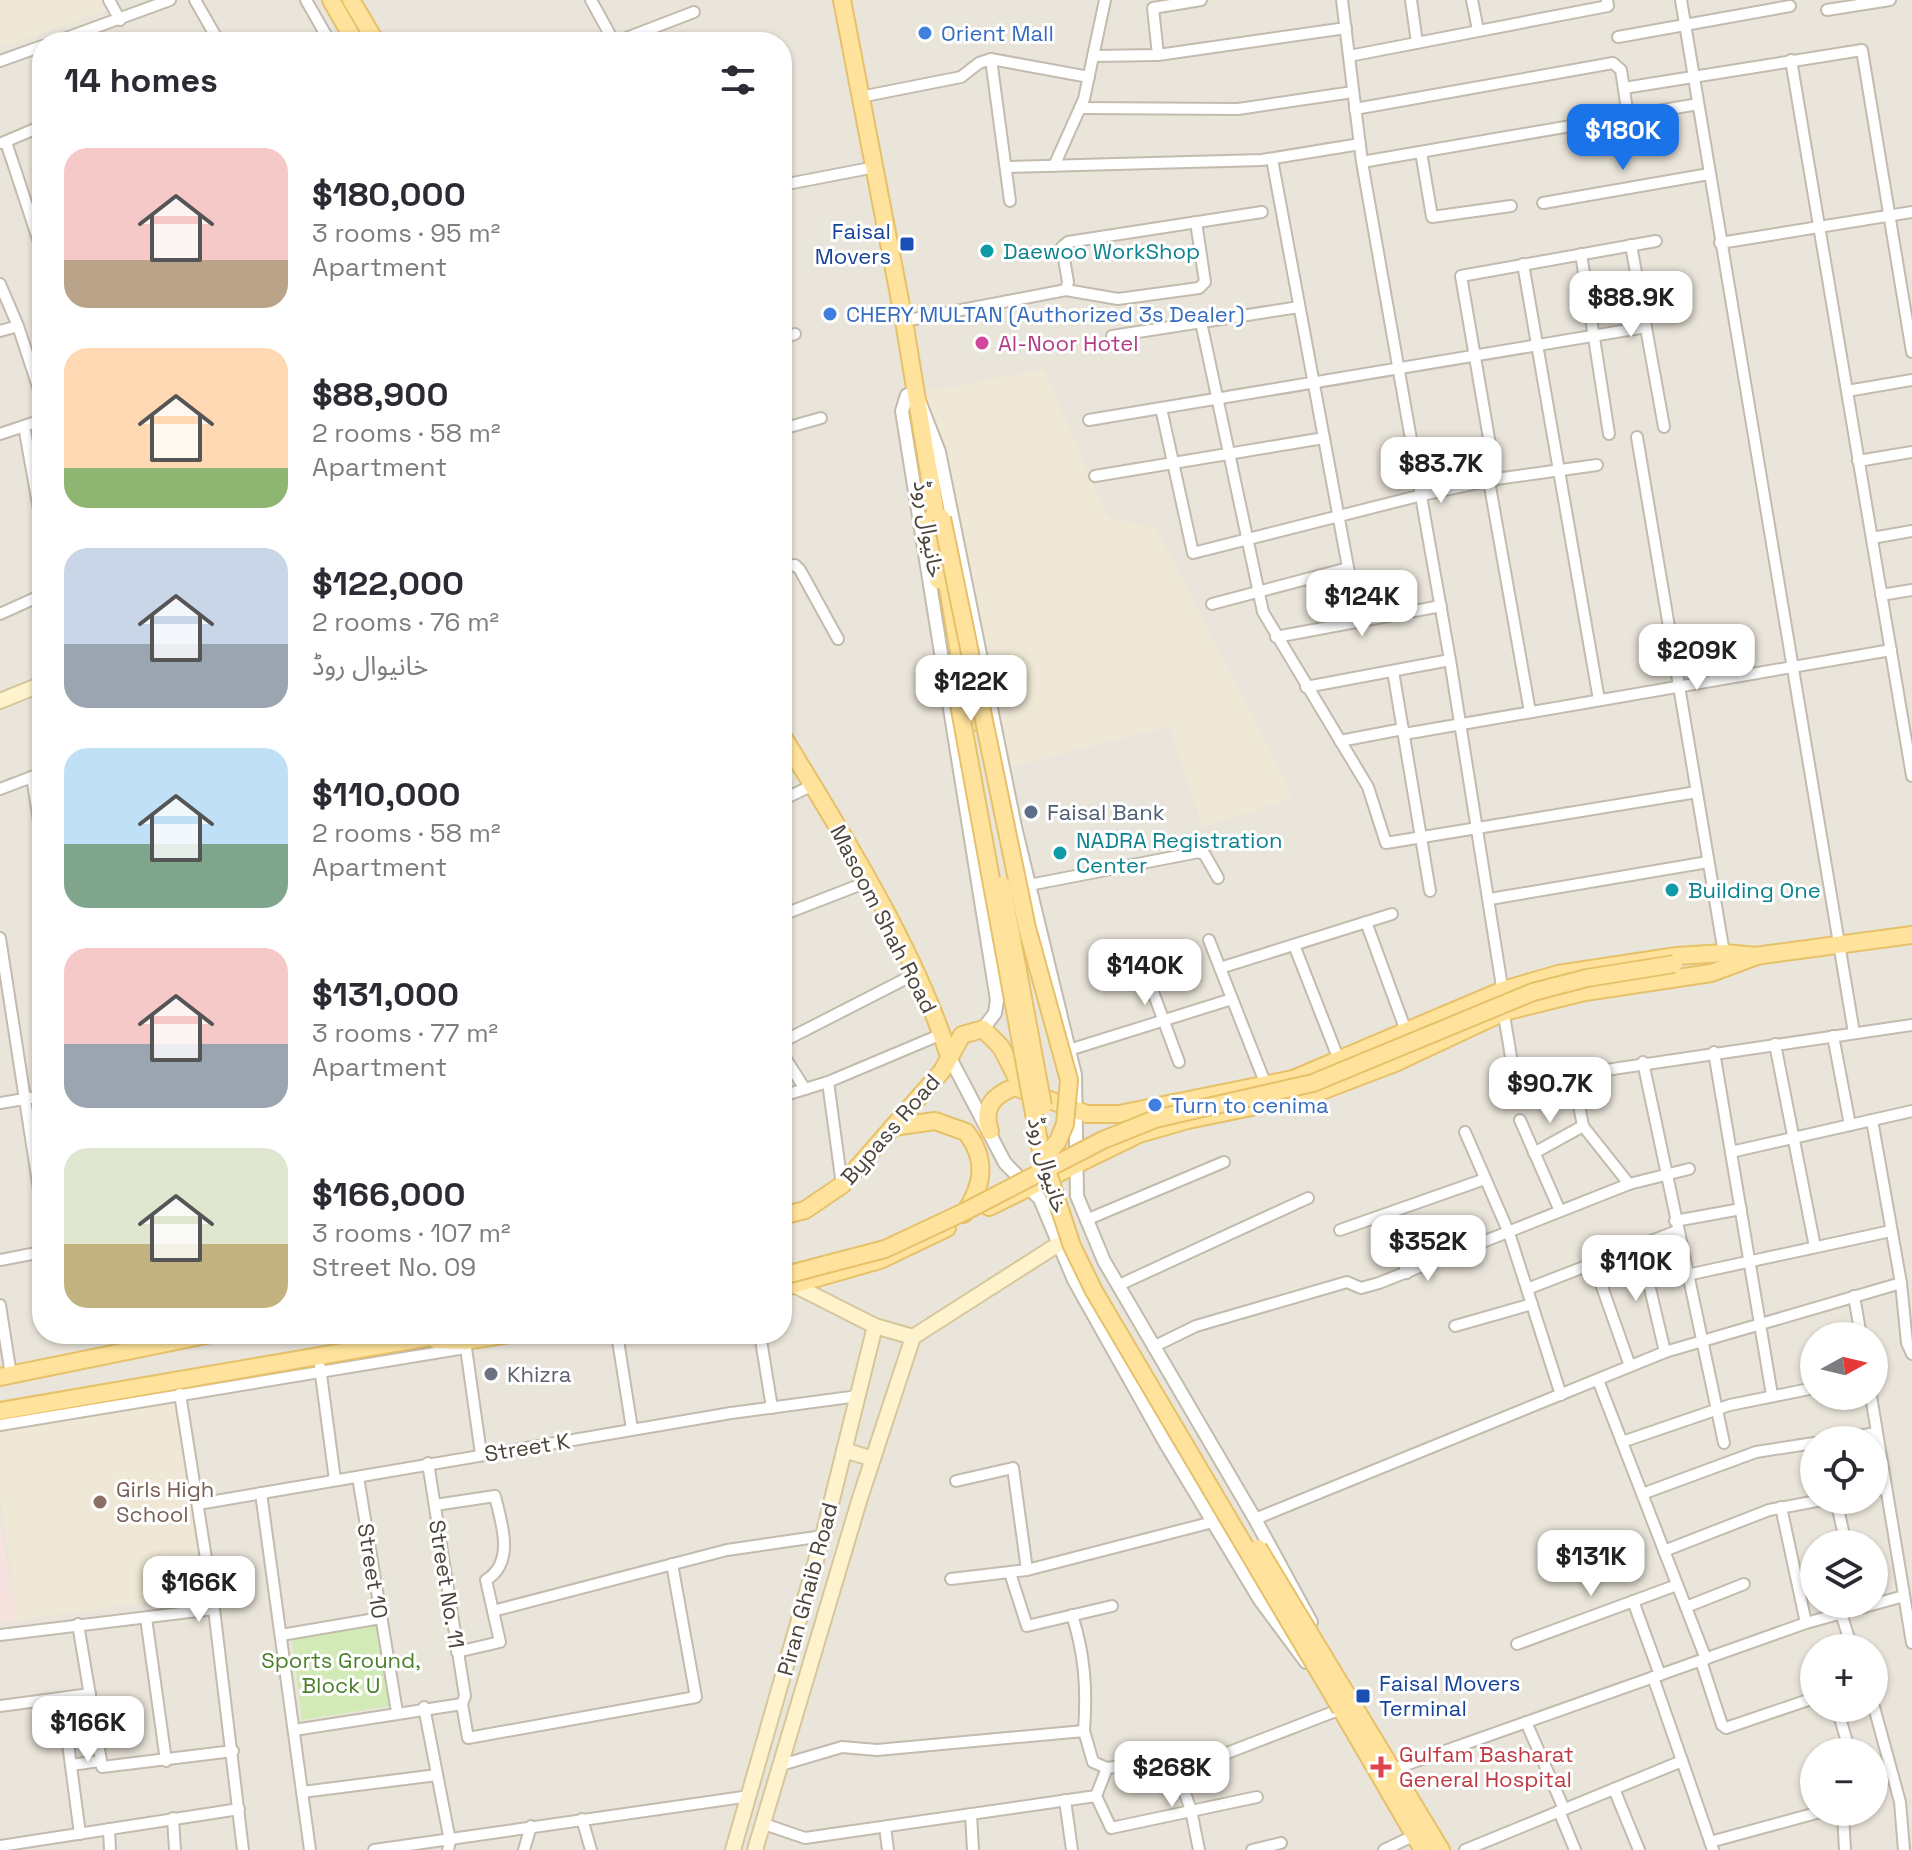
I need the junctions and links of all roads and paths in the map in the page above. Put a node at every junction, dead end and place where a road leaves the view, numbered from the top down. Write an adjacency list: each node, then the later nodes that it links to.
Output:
1 (109, 0): 21 (street)
2 (170, 0): 21 (street)
3 (195, 0): 26 (street)
4 (306, 0): 27 (street)
5 (331, 0): 28 (main road)
6 (351, 0): 29 (main road)
7 (591, 0): 30 (street)
8 (833, 0): 58 (main road, خانیوال روڈ)
9 (842, 0): 45 (main road, خانیوال روڈ)
10 (1105, 0): 36 (street)
11 (1201, 0): 35 (street)
12 (1342, 0): 23 (street)
13 (1411, 0): 33 (street)
14 (1472, 0): 24 (street)
15 (1607, 0): 24 (street)
16 (1681, 0): 22 (street)
17 (1890, 0): 19 (street)
18 (1790, 6): 22 (street)
19 (1827, 10)
20 (694, 12): 31 (street)
21 (120, 20): 25 (street)
22 (1685, 25): 32 (street); 41 (street)
23 (1346, 28): 35 (street); 37 (street)
24 (1478, 30): 33 (street)
25 (85, 32)
26 (213, 32)
27 (324, 32)
28 (349, 32)
29 (370, 32)
30 (609, 32)
31 (641, 32)
32 (1618, 37)
33 (1417, 43): 37 (street)
34 (32, 50): 40 (street)
35 (1158, 55): 36 (street)
36 (1093, 56): 42 (street)
37 (1349, 56): 44 (street)
38 (991, 59): 42 (street); 45 (street); 57 (street)
39 (1791, 60): 41 (street); 66 (street); 69 (street)
40 (0, 61)
41 (1693, 76): 43 (street); 46 (street)
42 (1089, 77): 47 (street)
43 (1624, 88): 48 (street); 49 (street)
44 (1353, 92): 47 (street); 48 (street)
45 (860, 97): 78 (main road, خانیوال روڈ)
46 (1698, 104): 49 (street); 59 (street)
47 (1080, 108): 56 (street)
48 (1355, 109): 52 (street)
49 (1628, 116): 53 (street)
50 (32, 130): 51 (street)
51 (3, 143): 68 (street)
52 (1360, 144): 54 (street); 55 (street)
53 (1421, 152): 55 (street); 63 (street)
54 (1272, 159): 56 (street); 77 (street)
55 (1362, 162): 90 (street)
56 (1054, 166): 57 (street)
57 (1007, 167): 61 (street)
58 (865, 169): 60 (street); 95 (main road, خانیوال روڈ)
59 (1709, 174): 62 (street); 71 (street)
60 (792, 183)
61 (1010, 201)
62 (1543, 203)
63 (1511, 206)
64 (1262, 212): 67 (street)
65 (1912, 212): 66 (street)
66 (1890, 216): 69 (street); 88 (street)
67 (1196, 222): 76 (street); 76 (street)
68 (32, 223)
69 (1819, 227): 71 (street); 94 (street)
70 (1656, 241): 72 (street)
71 (1720, 243): 137 (street)
72 (1631, 245): 73 (street); 81 (street)
73 (1581, 254): 74 (street); 85 (street)
74 (1523, 264): 87 (street); 89 (street)
75 (0, 284): 80 (street)
76 (1066, 290): 78 (street)
77 (1299, 307): 79 (street); 93 (street)
78 (904, 321): 95 (main road, خانیوال روڈ)
79 (1201, 322): 86 (street); 96 (street)
80 (18, 326): 82 (street); 91 (street)
81 (1646, 327): 85 (street); 103 (street)
82 (0, 331)
83 (795, 334): 84 (street)
84 (792, 335)
85 (1593, 335): 87 (street); 105 (street)
86 (1112, 336)
87 (1537, 344): 89 (street); 115 (street)
88 (1912, 352)
89 (1473, 355): 90 (street); 117 (street)
90 (1401, 366): 93 (street); 118 (street)
91 (32, 369)
92 (1912, 380): 94 (street)
93 (1313, 381): 96 (street); 107 (street)
94 (1847, 391): 111 (street)
95 (912, 394): 108 (main road, خانیوال روڈ); 161 (street, خانیوال روڈ); 182 (street); 341 (main road, خانیوال روڈ, bridge)
96 (1217, 398): 97 (street); 110 (street)
97 (1161, 408): 99 (street); 112 (street)
98 (821, 418): 102 (street)
99 (1089, 420)
100 (32, 423): 101 (street)
101 (24, 426): 104 (street); 114 (street)
102 (792, 426)
103 (1664, 427)
104 (0, 434)
105 (1609, 434)
106 (1637, 437): 139 (street)
107 (1324, 438): 110 (street); 119 (street)
108 (925, 443): 225 (main road, bridge); 341 (main road, خانیوال روڈ, bridge)
109 (1912, 452): 111 (street)
110 (1229, 454): 112 (street); 122 (street)
111 (1858, 461): 121 (street)
112 (1174, 463): 116 (street); 122 (street)
113 (1597, 465): 115 (street)
114 (32, 470)
115 (1559, 470): 117 (street); 142 (street)
116 (1095, 476)
117 (1492, 480): 118 (street); 144 (street)
118 (1422, 495): 119 (street); 130 (street)
119 (1339, 518): 122 (street); 124 (street)
120 (1912, 531): 121 (street)
121 (1872, 538): 127 (street)
122 (1247, 543): 126 (street)
123 (792, 565): 134 (street)
124 (1348, 568): 126 (street); 132 (street)
125 (1912, 590): 127 (street)
126 (1258, 592): 129 (street); 133 (street)
127 (1881, 595): 135 (street)
128 (32, 600): 131 (street)
129 (1212, 604)
130 (1441, 606): 132 (street); 136 (street)
131 (0, 614)
132 (1358, 621): 133 (street)
133 (1276, 637): 140 (street)
134 (838, 639)
135 (1891, 650): 137 (street); 150 (street)
136 (1450, 660): 138 (street); 145 (street)
137 (1792, 667): 139 (street); 170 (street)
138 (1393, 671): 140 (street); 146 (street)
139 (1679, 686): 142 (street); 154 (street)
140 (1306, 687): 147 (street)
141 (32, 688): 143 (main road)
142 (1599, 700): 144 (street)
143 (0, 701)
144 (1530, 712): 145 (street)
145 (1460, 724): 146 (street); 156 (street)
146 (1403, 732): 147 (street); 157 (street)
147 (1340, 741): 157 (street)
148 (792, 751): 152 (main road, Masoom Shah Road)
149 (792, 766): 152 (main road, Masoom Shah Road)
150 (1912, 776)
151 (32, 777): 153 (street)
152 (813, 785): 155 (street); 160 (main road, Masoom Shah Road)
153 (0, 789)
154 (1697, 792): 156 (street); 158 (street)
155 (792, 795)
156 (1478, 828): 157 (street); 163 (street)
157 (1421, 838): 162 (street)
158 (1708, 862): 163 (street); 172 (street)
159 (1218, 878): 161 (street)
160 (867, 882): 164 (street); 176 (main road, Masoom Shah Road)
161 (1029, 885): 189 (street, خانیوال روڈ)
162 (1430, 891)
163 (1490, 899): 177 (street)
164 (792, 911)
165 (1392, 914): 166 (street)
166 (1366, 922): 171 (street); 183 (street)
167 (1912, 935): 170 (main road)
168 (0, 938): 203 (street)
169 (1209, 940): 175 (street)
170 (1839, 944): 173 (main road); 184 (street)
171 (1294, 945): 175 (street); 192 (street)
172 (1724, 953): 173 (main road); 177 (main road)
173 (1757, 956): 179 (main road); 225 (main road, bridge)
174 (1143, 965): 180 (street)
175 (1220, 968): 178 (street)
176 (915, 974): 185 (main road, Masoom Shah Road); 187 (street)
177 (1503, 990): 179 (street); 183 (main road)
178 (1232, 999): 180 (street); 198 (street)
179 (1504, 1012): 196 (street); 219 (main road)
180 (1163, 1019): 189 (street); 193 (street)
181 (1912, 1025): 184 (street)
182 (983, 1029): 191 (main road, Bypass Road); 199 (main road)
183 (1406, 1031): 192 (main road)
184 (1854, 1033): 186 (street)
185 (942, 1034): 191 (main road, Masoom Shah Road); 197 (street)
186 (1833, 1036): 188 (street); 209 (street)
187 (792, 1037)
188 (1775, 1044): 190 (street); 214 (street)
189 (1069, 1050): 205 (street, خانیوال روڈ)
190 (1714, 1052): 194 (street); 216 (street)
191 (949, 1056): 211 (main road, Bypass Road); 212 (street)
192 (1339, 1060): 198 (main road)
193 (1179, 1062)
194 (1643, 1062): 196 (street); 221 (street)
195 (792, 1069): 200 (street)
196 (1573, 1074): 210 (street)
197 (828, 1082): 200 (street); 224 (street)
198 (1266, 1085): 205 (main road)
199 (1022, 1088): 205 (main road); 212 (main road)
200 (805, 1089): 201 (street)
201 (792, 1093)
202 (32, 1098): 203 (street)
203 (24, 1099): 204 (street); 215 (street)
204 (0, 1103)
205 (1076, 1108): 219 (street, خانیوال روڈ)
206 (1912, 1111): 208 (street)
207 (1520, 1120): 217 (street)
208 (1872, 1120): 209 (street); 236 (street)
209 (1850, 1125): 214 (street)
210 (1583, 1126): 217 (street); 223 (street)
211 (893, 1127): 224 (main road, Bypass Road); 233 (main road)
212 (990, 1131): 226 (street)
213 (1465, 1132): 222 (street)
214 (1793, 1138): 216 (street); 240 (street)
215 (32, 1148)
216 (1731, 1152): 228 (street)
217 (1534, 1153): 229 (street)
218 (1224, 1162): 232 (street)
219 (1075, 1168): 226 (main road); 232 (street, خانیوال روڈ)
220 (1689, 1169): 221 (street)
221 (1664, 1175): 223 (street); 234 (street)
222 (1485, 1179): 231 (street); 237 (street)
223 (1629, 1184): 229 (street)
224 (842, 1185): 230 (main road, Bypass Road)
225 (1009, 1190): 249 (main road, bridge)
226 (1028, 1191): 233 (main road); 238 (street)
227 (1308, 1198): 253 (street)
228 (1741, 1209): 234 (street); 244 (street)
229 (1560, 1211): 237 (street)
230 (792, 1212)
231 (1387, 1214): 235 (street); 247 (street)
232 (1086, 1220): 242 (street, خانیوال روڈ)
233 (958, 1222): 250 (main road)
234 (1676, 1226): 239 (street); 248 (street)
235 (1340, 1230)
236 (1891, 1231): 240 (street); 251 (street)
237 (1509, 1233): 247 (street); 254 (street)
238 (1057, 1245): 246 (street); 262 (main road)
239 (1640, 1246): 245 (street); 273 (street)
240 (1815, 1247): 244 (street)
241 (32, 1254): 243 (street)
242 (1102, 1258): 246 (street); 253 (street, خانیوال روڈ)
243 (0, 1260)
244 (1750, 1261): 248 (street); 259 (street)
245 (1594, 1264): 254 (street); 275 (street)
246 (1070, 1272): 306 (street)
247 (1407, 1273): 271 (street)
248 (1687, 1275): 263 (street)
249 (792, 1281)
250 (792, 1282)
251 (1901, 1283): 255 (street); 272 (street)
252 (792, 1285): 260 (main road)
253 (1119, 1285): 271 (street, خانیوال روڈ)
254 (1527, 1289): 256 (street)
255 (1854, 1296): 258 (street); 259 (street)
256 (1532, 1304): 261 (street); 280 (street)
257 (0, 1305): 276 (street)
258 (1859, 1322)
259 (1760, 1323): 263 (street); 281 (street)
260 (875, 1326): 262 (main road); 282 (main road, Piran Ghaib Road)
261 (1455, 1326)
262 (913, 1337): 293 (main road, Piran Ghaib Road)
263 (1702, 1339): 273 (street); 284 (street)
264 (140, 1344): 276 (main road)
265 (398, 1344): 274 (main road)
266 (457, 1344): 270 (main road)
267 (469, 1344): 270 (main road)
268 (619, 1344): 287 (street)
269 (762, 1344): 283 (street)
270 (465, 1345): 274 (street); 292 (street)
271 (1153, 1347): 305 (street, خانیوال روڈ)
272 (1911, 1349)
273 (1665, 1352): 275 (street)
274 (320, 1364): 279 (street); 285 (main road); 296 (street)
275 (1630, 1366): 277 (street)
276 (6, 1376)
277 (1598, 1380): 280 (street); 288 (street)
278 (1800, 1390): 281 (street)
279 (180, 1394): 286 (street); 301 (street)
280 (1561, 1395): 305 (street)
281 (1772, 1395): 284 (street)
282 (858, 1396): 283 (street, Street K); 291 (main road, Piran Ghaib Road)
283 (772, 1408): 287 (street, Street K)
284 (1715, 1410): 288 (street); 289 (street)
285 (0, 1411)
286 (0, 1425)
287 (632, 1429): 292 (street, Street K)
288 (1622, 1442): 299 (street)
289 (1724, 1443)
290 (1800, 1446): 299 (street)
291 (844, 1450): 293 (main road); 307 (main road, Piran Ghaib Road)
292 (481, 1454): 294 (street, Street K)
293 (873, 1459): 329 (main road, Piran Ghaib Road)
294 (428, 1463): 295 (street, Street K); 303 (street, Street No. 11)
295 (358, 1477): 296 (street, Street K); 325 (street, Street 10)
296 (335, 1480): 298 (street, Street K)
297 (956, 1481): 310 (street)
298 (261, 1493): 301 (street, Street K); 331 (street)
299 (1642, 1494): 308 (street)
300 (1888, 1500): 315 (street)
301 (198, 1504): 320 (street)
302 (1800, 1504): 304 (street)
303 (435, 1505): 321 (street); 334 (street, Street No. 11)
304 (1781, 1507): 308 (street); 327 (street)
305 (1255, 1519): 341 (street, خانیوال روڈ)
306 (1213, 1522): 310 (street); 341 (street)
307 (823, 1536): 309 (street); 323 (main road, Piran Ghaib Road)
308 (1664, 1551): 314 (street)
309 (672, 1564): 321 (street); 340 (street, Street No. 11)
310 (1027, 1570): 311 (street)
311 (1010, 1573): 312 (street); 322 (street)
312 (951, 1579)
313 (1744, 1584): 319 (street)
314 (1677, 1585): 317 (street); 319 (street)
315 (1904, 1596): 316 (street); 332 (street)
316 (1888, 1600)
317 (1633, 1601): 333 (street); 336 (street)
318 (1112, 1606): 322 (street)
319 (1686, 1607): 335 (street)
320 (214, 1609): 324 (street); 349 (street)
321 (493, 1611): 334 (street)
322 (1072, 1615): 348 (street)
323 (800, 1617): 329 (main road); 355 (main road, Piran Ghaib Road)
324 (146, 1618): 328 (street); 352 (street)
325 (381, 1618): 331 (street); 344 (street, Street 10)
326 (1824, 1618): 327 (street)
327 (1806, 1623): 335 (street)
328 (78, 1624): 330 (street); 337 (street)
329 (823, 1625): 356 (main road, Piran Ghaib Road)
330 (0, 1635)
331 (281, 1635): 347 (street)
332 (1912, 1643)
333 (1517, 1644)
334 (457, 1652): 340 (street, Street No. 11)
335 (1703, 1660): 336 (street); 339 (street)
336 (1657, 1676): 345 (street); 353 (street)
337 (90, 1694): 338 (street); 351 (street)
338 (62, 1698): 342 (street); 354 (street)
339 (1800, 1703)
340 (462, 1704): 343 (street)
341 (1346, 1704): 350 (street); 358 (main road, خانیوال روڈ); 379 (main road, خانیوال روڈ)
342 (0, 1706)
343 (424, 1707): 344 (street); 359 (street)
344 (397, 1712): 347 (street)
345 (1526, 1722): 358 (street); 368 (street)
346 (1878, 1722): 381 (street)
347 (294, 1730): 361 (street)
348 (1084, 1731): 356 (street); 357 (street)
349 (233, 1751): 352 (street); 366 (street)
350 (1173, 1760): 357 (street); 367 (street)
351 (100, 1761): 352 (street); 354 (street)
352 (166, 1761)
353 (1682, 1761): 360 (street); 384 (street)
354 (71, 1765): 378 (street)
355 (759, 1765): 356 (main road); 362 (main road, Piran Ghaib Road)
356 (780, 1768): 373 (main road, Piran Ghaib Road)
357 (1107, 1768): 363 (street)
358 (1394, 1769): 400 (main road, خانیوال روڈ)
359 (437, 1775): 361 (street); 382 (street)
360 (1614, 1789): 368 (street); 403 (street)
361 (302, 1792): 388 (street)
362 (750, 1796): 372 (street); 392 (main road, Piran Ghaib Road)
363 (1096, 1796): 365 (street); 367 (street)
364 (1257, 1797): 367 (street)
365 (1065, 1800): 369 (street); 396 (street)
366 (239, 1809): 370 (street); 387 (street)
367 (1191, 1810): 397 (street)
368 (1562, 1810): 401 (street); 402 (street)
369 (971, 1814): 376 (street); 395 (street)
370 (173, 1818): 377 (street); 386 (street)
371 (1800, 1818): 384 (street)
372 (582, 1819): 374 (street); 391 (street)
373 (764, 1824): 376 (street); 393 (main road, Piran Ghaib Road)
374 (531, 1826): 382 (street); 390 (street)
375 (1844, 1826): 404 (street)
376 (885, 1827): 394 (street)
377 (109, 1829): 378 (street); 385 (street)
378 (80, 1834): 383 (street)
379 (1419, 1842): 399 (street)
380 (1281, 1843): 398 (street)
381 (1906, 1844)
382 (449, 1845): 389 (street)
383 (0, 1846)
384 (1711, 1846)
385 (110, 1850)
386 (175, 1850)
387 (243, 1850)
388 (310, 1850)
389 (374, 1850)
390 (524, 1850)
391 (591, 1850)
392 (733, 1850)
393 (755, 1850)
394 (888, 1850)
395 (973, 1850)
396 (1072, 1850)
397 (1199, 1850)
398 (1252, 1850)
399 (1384, 1850)
400 (1441, 1850)
401 (1465, 1850)
402 (1575, 1850)
403 (1639, 1850)
404 (1845, 1850)

